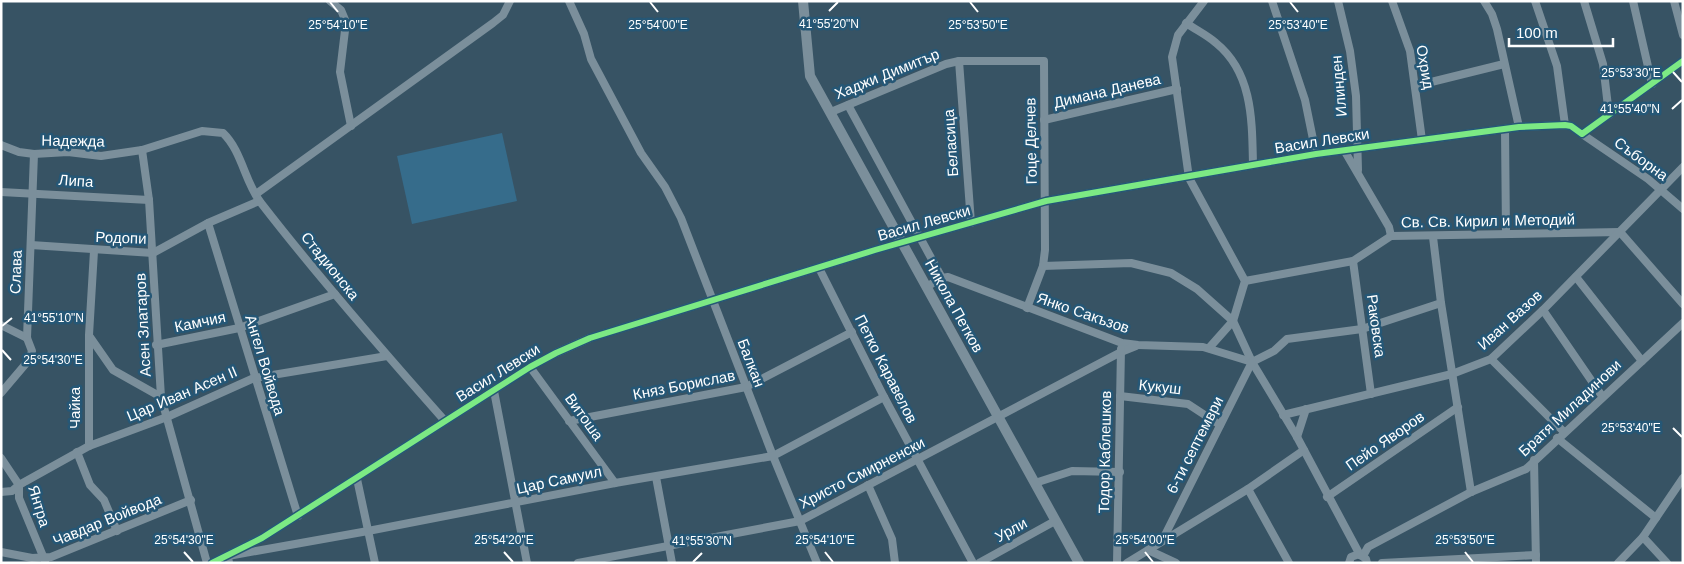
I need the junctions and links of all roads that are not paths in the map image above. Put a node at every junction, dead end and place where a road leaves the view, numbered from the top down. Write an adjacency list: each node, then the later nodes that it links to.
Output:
1 (330, 1): 28 (street)
2 (510, 1): 28 (street, Родопи)
3 (569, 1): 70 (street, Балкан)
4 (803, 1): 24 (street, Никола Петков)
5 (1204, 1): 14 (street)
6 (1272, 1): 39 (street)
7 (1338, 1): 35 (street, Илинден)
8 (1392, 1): 21 (street, Охрид)
9 (1484, 1): 19 (street)
10 (1535, 1): 27 (street)
11 (1584, 1): 25 (street)
12 (1633, 1): 20 (street)
13 (1674, 1): 15 (street)
14 (1186, 23): 22 (street); 40 (street)
15 (1683, 35)
16 (1044, 60): 17 (street, Хаджи Димитър); 26 (street, Гоце Делчев)
17 (959, 61): 23 (street, Хаджи Димитър); 52 (street, Беласица)
18 (1683, 61): 20 (street)
19 (1504, 64): 21 (street); 29 (street)
20 (1652, 84): 25 (street)
21 (1415, 86): 33 (street, Охрид)
22 (1177, 89): 26 (street, Димана Данева); 43 (street)
23 (848, 105): 24 (street, Хаджи Димитър); 57 (street)
24 (831, 112): 58 (street, Никола Петков)
25 (1609, 115): 32 (street)
26 (1044, 120): 49 (street, Гоце Делчев)
27 (1565, 125): 29 (street, Васил Левски); 32 (street)
28 (351, 126): 47 (street, Родопи)
29 (1519, 127): 30 (street, Васил Левски)
30 (1505, 130): 33 (street, Васил Левски); 54 (street)
31 (202, 131): 36 (street, Надежда); 47 (street, Стадионска)
32 (1582, 134): 44 (street, Съборна)
33 (1422, 140): 35 (street, Васил Левски)
34 (1, 145): 38 (street, Надежда)
35 (1357, 148): 37 (street, Васил Левски); 42 (street, Илинден)
36 (142, 150): 38 (street, Надежда); 48 (street, Асен Златаров)
37 (1344, 150): 39 (street, Васил Левски); 42 (street, Илинден)
38 (34, 154): 46 (street, Слава)
39 (1316, 154): 40 (street, Васил Левски)
40 (1253, 165): 43 (street, Васил Левски)
41 (1683, 167): 44 (street, Иван Вазов)
42 (1358, 170): 55 (street, Илинден)
43 (1188, 178): 49 (street, Васил Левски); 67 (street)
44 (1661, 189): 50 (street, Съборна); 53 (street, Иван Вазов)
45 (1, 192): 46 (street, Липа)
46 (31, 192): 48 (street, Липа); 59 (street, Слава)
47 (258, 197): 51 (street, Родопи); 69 (street, Стадионска)
48 (149, 200): 61 (street, Асен Златаров)
49 (1046, 201): 52 (street, Васил Левски); 63 (street, Гоце Делчев)
50 (1683, 209)
51 (208, 223): 61 (street, Родопи); 78 (street, Ангел Войвода)
52 (971, 223): 57 (street, Васил Левски)
53 (1620, 232): 54 (street, Св. Св. Кирил и Методий); 65 (street, Иван Вазов); 72 (street)
54 (1506, 234): 56 (street, Св. Св. Кирил и Методий)
55 (1391, 236): 56 (street, Св. Св. Кирил и Методий); 62 (street, Св. Св. Кирил и Методий)
56 (1434, 237): 71 (street)
57 (919, 239): 58 (street, Васил Левски); 66 (street)
58 (903, 244): 64 (street, Васил Левски); 68 (street, Никола Петков)
59 (31, 246): 60 (street, Родопи); 82 (street, Слава)
60 (94, 251): 61 (street, Родопи); 81 (street, Чайка)
61 (153, 253): 84 (street, Асен Златаров)
62 (1353, 261): 67 (street, Св. Св. Кирил и Методий); 79 (street, Раковска)
63 (1043, 266): 73 (street, Гоце Делчев); 75 (street)
64 (819, 268): 70 (street, Васил Левски); 80 (street, Петко Каравелов)
65 (1576, 276): 74 (street, Иван Вазов); 90 (street)
66 (942, 278): 68 (street); 73 (street, Янко Сакъзов)
67 (1245, 280): 75 (street)
68 (926, 287): 107 (street, Никола Петков)
69 (335, 294): 78 (street, Камчия); 88 (street, Стадионска)
70 (713, 302): 92 (street, Васил Левски); 95 (street, Балкан)
71 (1441, 303): 79 (street); 93 (street)
72 (1683, 304)
73 (1027, 308): 83 (street, Янко Сакъзов)
74 (1543, 310): 89 (street, Иван Вазов); 100 (street)
75 (1233, 321): 86 (street); 91 (street)
76 (1683, 323): 90 (street, Братя Миладинови)
77 (2, 326): 82 (street)
78 (239, 328): 84 (street, Камчия); 94 (street, Ангел Войвода)
79 (1362, 329): 91 (street); 98 (street, Раковска)
80 (852, 332): 95 (street, Княз Борислав); 102 (street, Петко Каравелов)
81 (89, 335): 101 (street); 114 (street, Чайка)
82 (27, 338): 97 (street, Слава)
83 (1122, 342): 85 (street, Янко Сакъзов); 87 (street, Тодор Каблешков)
84 (156, 345): 101 (street, Асен Златаров)
85 (1138, 345): 86 (street, Янко Сакъзов); 87 (street, Христо Смирненски)
86 (1209, 348): 91 (street, Янко Сакъзов)
87 (1121, 352): 99 (street, Тодор Каблешков); 107 (street, Христо Смирненски)
88 (387, 356): 94 (street, Цар Иван Асен II); 108 (street, Стадионска)
89 (1490, 359): 93 (street, Иван Вазов); 111 (street)
90 (1642, 361): 100 (street, Братя Миладинови)
91 (1252, 362): 105 (street); 110 (street, 6-ти септември)
92 (530, 367): 96 (street, Васил Левски); 109 (street, Витоша)
93 (1452, 374): 98 (street, Иван Вазов); 103 (street)
94 (254, 378): 106 (street, Цар Иван Асен II); 135 (street, Ангел Войвода)
95 (746, 387): 109 (street, Княз Борислав); 117 (street, Балкан)
96 (494, 391): 108 (street, Васил Левски); 134 (street)
97 (1, 393)
98 (1371, 394): 104 (street, Иван Вазов)
99 (1120, 396): 110 (street, Кукуш); 121 (street, Тодор Каблешков)
100 (1602, 396): 111 (street, Братя Миладинови)
101 (161, 397): 106 (street, Асен Златаров)
102 (884, 397): 117 (street, Цар Самуил); 119 (street, Петко Каравелов)
103 (1458, 407): 131 (street); 132 (street, Пейо Яворов)
104 (1306, 409): 105 (street, Иван Вазов); 112 (street)
105 (1282, 415): 112 (street)
106 (167, 417): 114 (street, Цар Иван Асен II); 133 (street, Асен Златаров)
107 (998, 418): 119 (street, Христо Смирненски); 126 (street, Никола Петков)
108 (445, 421): 124 (street, Васил Левски)
109 (570, 421): 125 (street, Витоша)
110 (1220, 426): 142 (street, 6-ти септември)
111 (1564, 432): 113 (street, Братя Миладинови)
112 (1297, 437): 115 (street)
113 (1556, 438): 120 (street, Братя Миладинови); 136 (street)
114 (89, 446): 116 (street, Цар Иван Асен II)
115 (1304, 450): 129 (street); 132 (street)
116 (77, 452): 127 (street, Цар Иван Асен II); 139 (street)
117 (773, 456): 122 (street, Цар Самуил); 137 (street, Балкан)
118 (1, 458): 127 (street, Янтра)
119 (918, 460): 128 (street, Христо Смирненски); 159 (street, Петко Каравелов)
120 (1534, 460): 131 (street, Братя Миладинови); 148 (street)
121 (1120, 472): 126 (street); 162 (street, Тодор Каблешков)
122 (656, 477): 125 (street, Цар Самуил); 143 (street)
123 (1683, 478): 136 (street)
124 (357, 479): 135 (street, Васил Левски); 140 (street)
125 (615, 482): 134 (street, Цар Самуил)
126 (1035, 483): 138 (street, Никола Петков)
127 (19, 485): 130 (street, Цар Иван Асен II); 149 (street, Янтра)
128 (868, 485): 137 (street, Христо Смирненски); 158 (street)
129 (1248, 489): 142 (street); 165 (street)
130 (1, 492)
131 (1471, 492): 146 (street, Братя Миладинови)
132 (1327, 497): 146 (street)
133 (191, 500): 139 (street, Чавдар Войвода); 151 (street, Асен Златаров)
134 (515, 503): 140 (street, Цар Самуил); 154 (street)
135 (298, 516): 147 (street, Васил Левски)
136 (1656, 518): 141 (street)
137 (800, 521): 143 (street, Христо Смирненски); 157 (street, Балкан)
138 (1055, 521): 160 (street, Урли); 161 (street, Никола Петков)
139 (117, 530): 149 (street, Чавдар Войвода)
140 (368, 531): 147 (street, Цар Самуил); 153 (street)
141 (1643, 537): 168 (street); 169 (street)
142 (1162, 541): 144 (street)
143 (668, 546): 155 (street, Христо Смирненски); 156 (street)
144 (1148, 550): 163 (street); 164 (street)
145 (1, 552): 149 (street, Чавдар Войвода)
146 (1363, 558): 150 (street, Братя Миладинови)
147 (229, 559): 152 (street, Васил Левски)
148 (1536, 559): 167 (street)
149 (45, 561)
150 (1347, 562)
151 (207, 563)
152 (212, 563)
153 (375, 563)
154 (527, 563)
155 (578, 563)
156 (672, 563)
157 (817, 563)
158 (895, 563)
159 (973, 563)
160 (979, 563)
161 (1078, 563)
162 (1117, 563)
163 (1127, 563)
164 (1176, 563)
165 (1288, 563)
166 (1382, 563): 167 (street)
167 (1392, 563)
168 (1618, 563)
169 (1667, 563)

